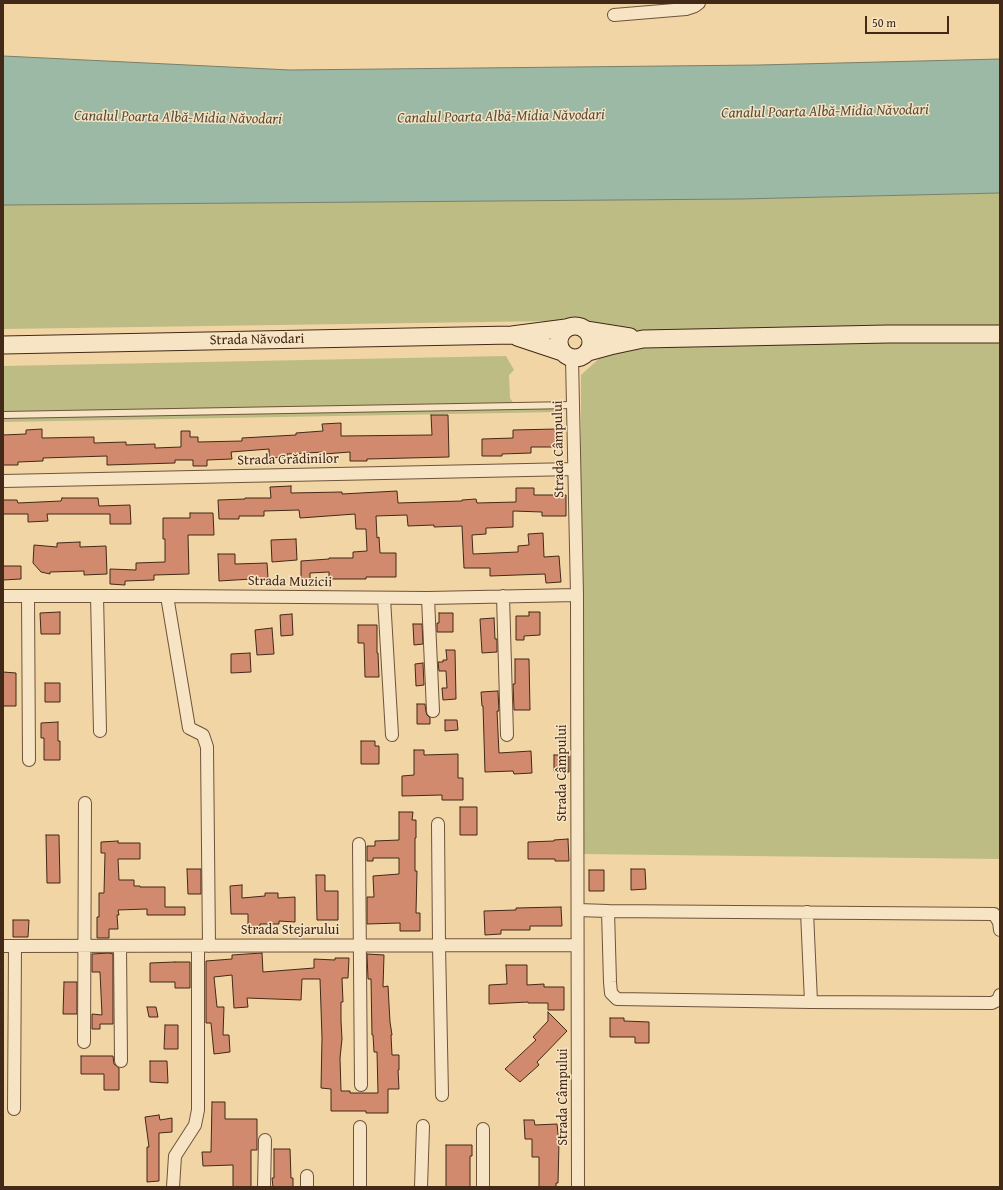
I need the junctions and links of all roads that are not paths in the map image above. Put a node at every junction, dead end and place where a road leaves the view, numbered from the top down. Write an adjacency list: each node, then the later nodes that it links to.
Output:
1 (699, 3): 2 (street)
2 (614, 15)
3 (566, 328): 4 (main road); 6 (main road, Strada Năvodari); 10 (main road)
4 (586, 330): 7 (main road); 9 (main road)
5 (1000, 334): 7 (main road)
6 (512, 335): 8 (main road, Strada Năvodari); 10 (main road, Strada Năvodari)
7 (643, 339): 9 (main road)
8 (3, 345)
9 (588, 352): 10 (main road)
10 (567, 355): 11 (street, Strada Câmpului)
11 (573, 405): 12 (lane); 13 (street, Strada Câmpului)
12 (3, 415)
13 (574, 469): 14 (street, Strada Grădinilor); 15 (street, Strada Câmpului)
14 (3, 481)
15 (577, 595): 20 (street, Strada Muzicii); 31 (street, Strada Câmpului)
16 (3, 596): 17 (street, Strada Muzicii)
17 (28, 596): 18 (street, Strada Muzicii); 27 (street)
18 (97, 596): 19 (street, Strada Muzicii); 24 (street)
19 (167, 596): 21 (street, Strada Muzicii); 41 (street)
20 (503, 596): 22 (street, Strada Muzicii); 26 (street)
21 (384, 598): 22 (street, Strada Muzicii); 25 (street)
22 (428, 598): 23 (street)
23 (433, 711)
24 (100, 731)
25 (392, 735)
26 (507, 735)
27 (29, 760)
28 (85, 803): 39 (street)
29 (438, 824): 36 (street)
30 (359, 844): 35 (street)
31 (578, 910): 32 (street); 37 (street, Strada Câmpului)
32 (608, 910): 33 (street); 43 (street)
33 (807, 912): 34 (street); 43 (street)
34 (1000, 930)
35 (360, 945): 36 (street, Strada Stejarului); 41 (street, Strada Stejarului); 46 (street)
36 (439, 945): 37 (street, Strada Stejarului); 47 (street)
37 (577, 945): 58 (street, Strada Câmpului)
38 (9, 946): 39 (street, Strada Stejarului); 48 (street)
39 (84, 946): 40 (street, Strada Stejarului); 44 (street)
40 (120, 946): 41 (street, Strada Stejarului); 45 (street)
41 (204, 946): 53 (street)
42 (1000, 995): 43 (street)
43 (811, 1002)
44 (84, 1042)
45 (121, 1060)
46 (361, 1086)
47 (442, 1095)
48 (14, 1109)
49 (423, 1126): 56 (street)
50 (360, 1127): 55 (street)
51 (483, 1129): 57 (street)
52 (265, 1140): 54 (street)
53 (172, 1187)
54 (264, 1187)
55 (360, 1187)
56 (421, 1187)
57 (483, 1187)
58 (578, 1187)

